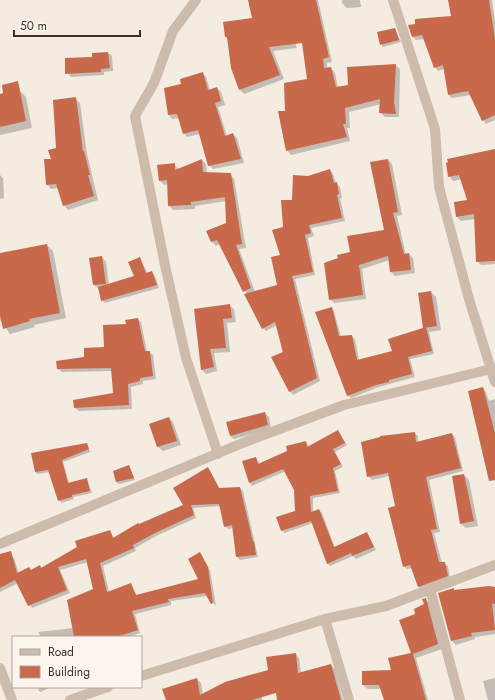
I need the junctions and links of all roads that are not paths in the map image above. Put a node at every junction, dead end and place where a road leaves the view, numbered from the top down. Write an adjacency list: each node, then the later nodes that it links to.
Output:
1 (196, 0): 5 (street)
2 (393, 0): 3 (street)
3 (491, 369): 4 (street); 5 (street)
4 (495, 382)
5 (218, 454): 6 (street)
6 (0, 544)
7 (495, 565): 8 (street)
8 (430, 589): 9 (street); 16 (street)
9 (325, 619): 11 (street); 15 (street)
10 (0, 668): 13 (street)
11 (142, 676)
12 (105, 688): 14 (street)
13 (12, 700)
14 (70, 700)
15 (349, 700)
16 (460, 700)

